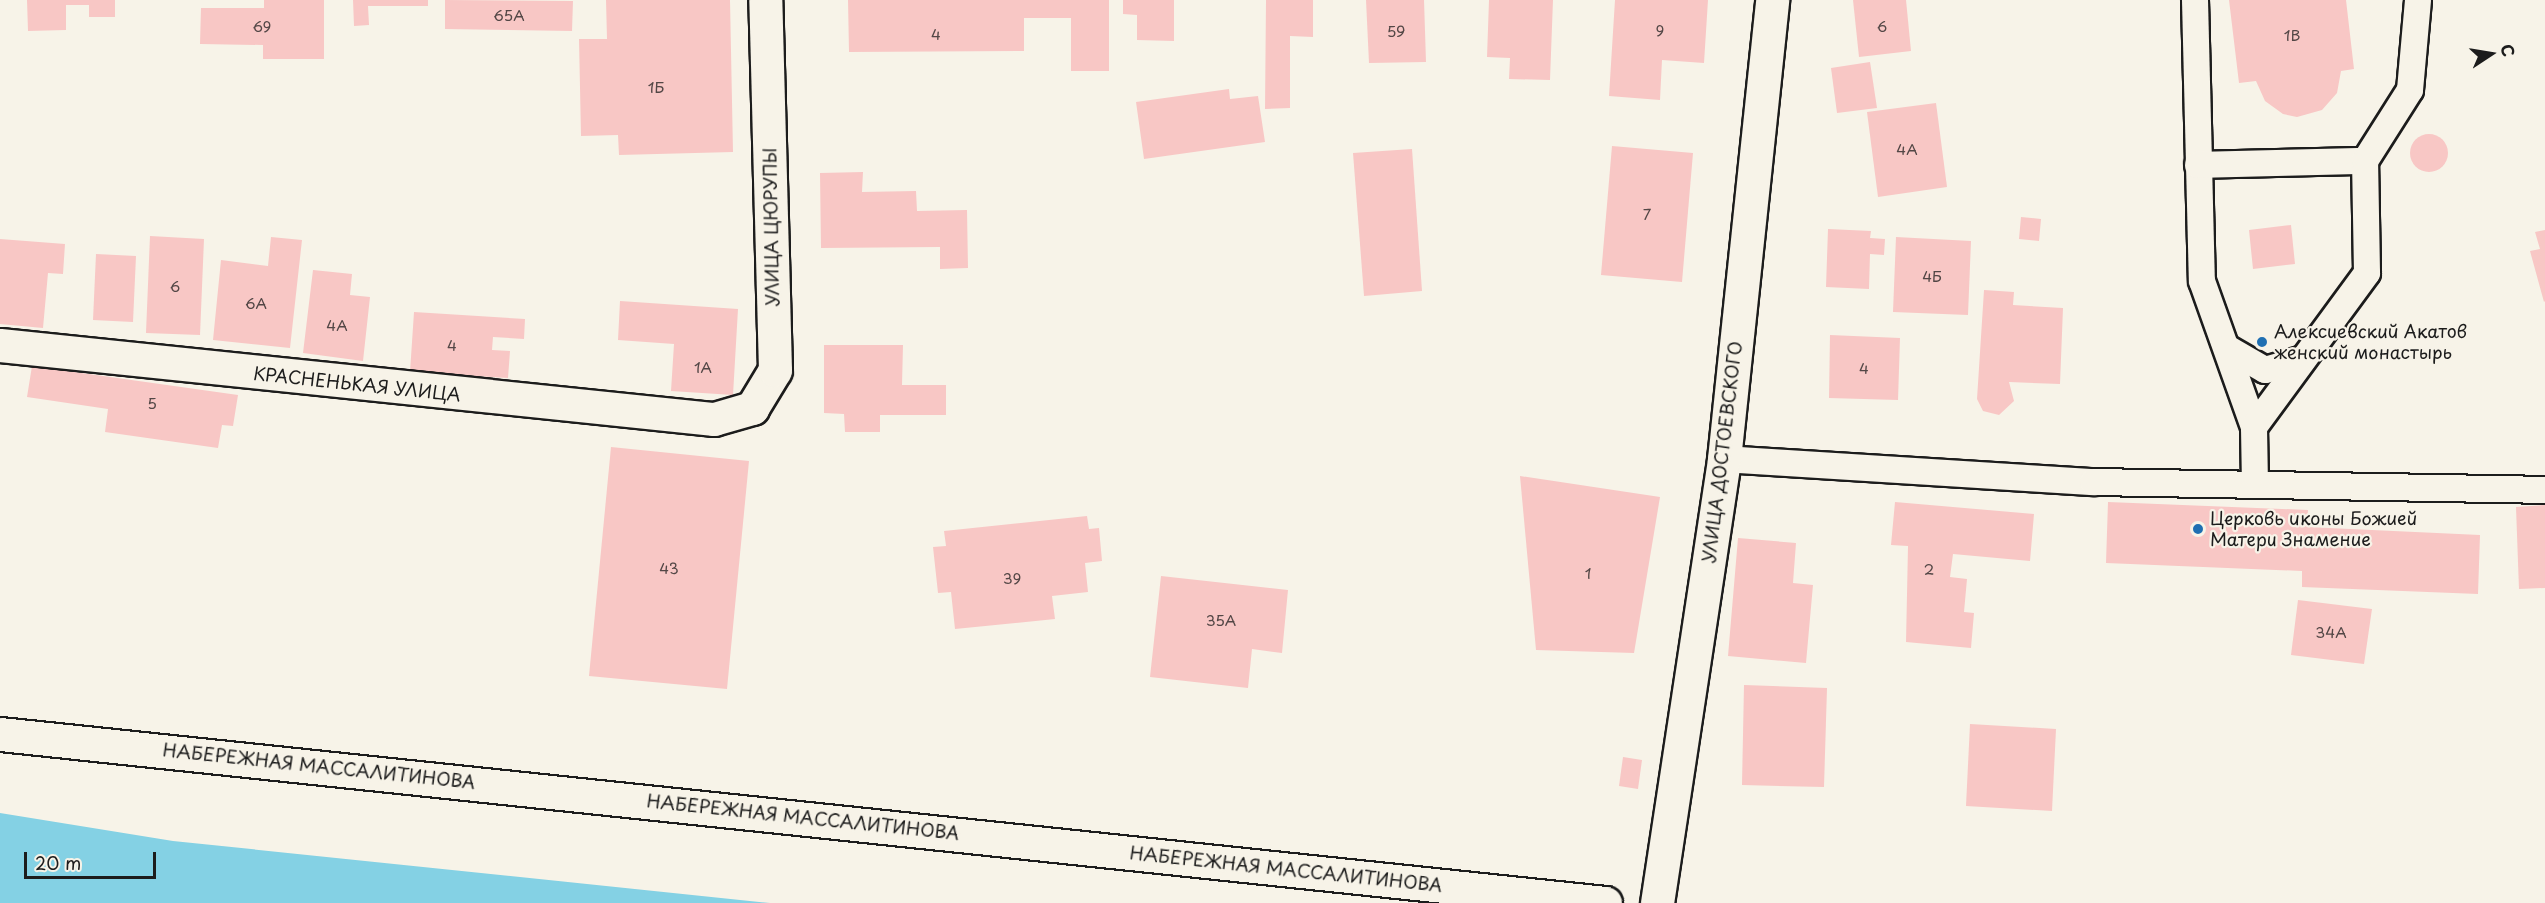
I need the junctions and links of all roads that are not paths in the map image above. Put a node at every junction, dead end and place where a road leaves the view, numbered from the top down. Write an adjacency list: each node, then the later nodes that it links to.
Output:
1 (765, 0): 10 (street, УЛИЦА ЦЮРУПЫ)
2 (1772, 0): 12 (street, УЛИЦА ДОСТОЕВСКОГО)
3 (2195, 0): 6 (lane)
4 (2418, 0): 5 (lane)
5 (2365, 161): 6 (lane); 9 (lane)
6 (2198, 165): 8 (lane)
7 (0, 345): 10 (street, КРАСНЕНЬКАЯ УЛИЦА)
8 (2227, 348): 9 (lane); 11 (lane)
9 (2302, 359): 11 (lane)
10 (714, 418)
11 (2254, 427): 13 (lane)
12 (1724, 459): 13 (lane); 17 (street, УЛИЦА ДОСТОЕВСКОГО)
13 (2255, 485): 14 (lane)
14 (2545, 490)
15 (0, 734): 16 (street, НАБЕРЕЖНАЯ МАССАЛИТИНОВА)
16 (1605, 903)
17 (1657, 903)

